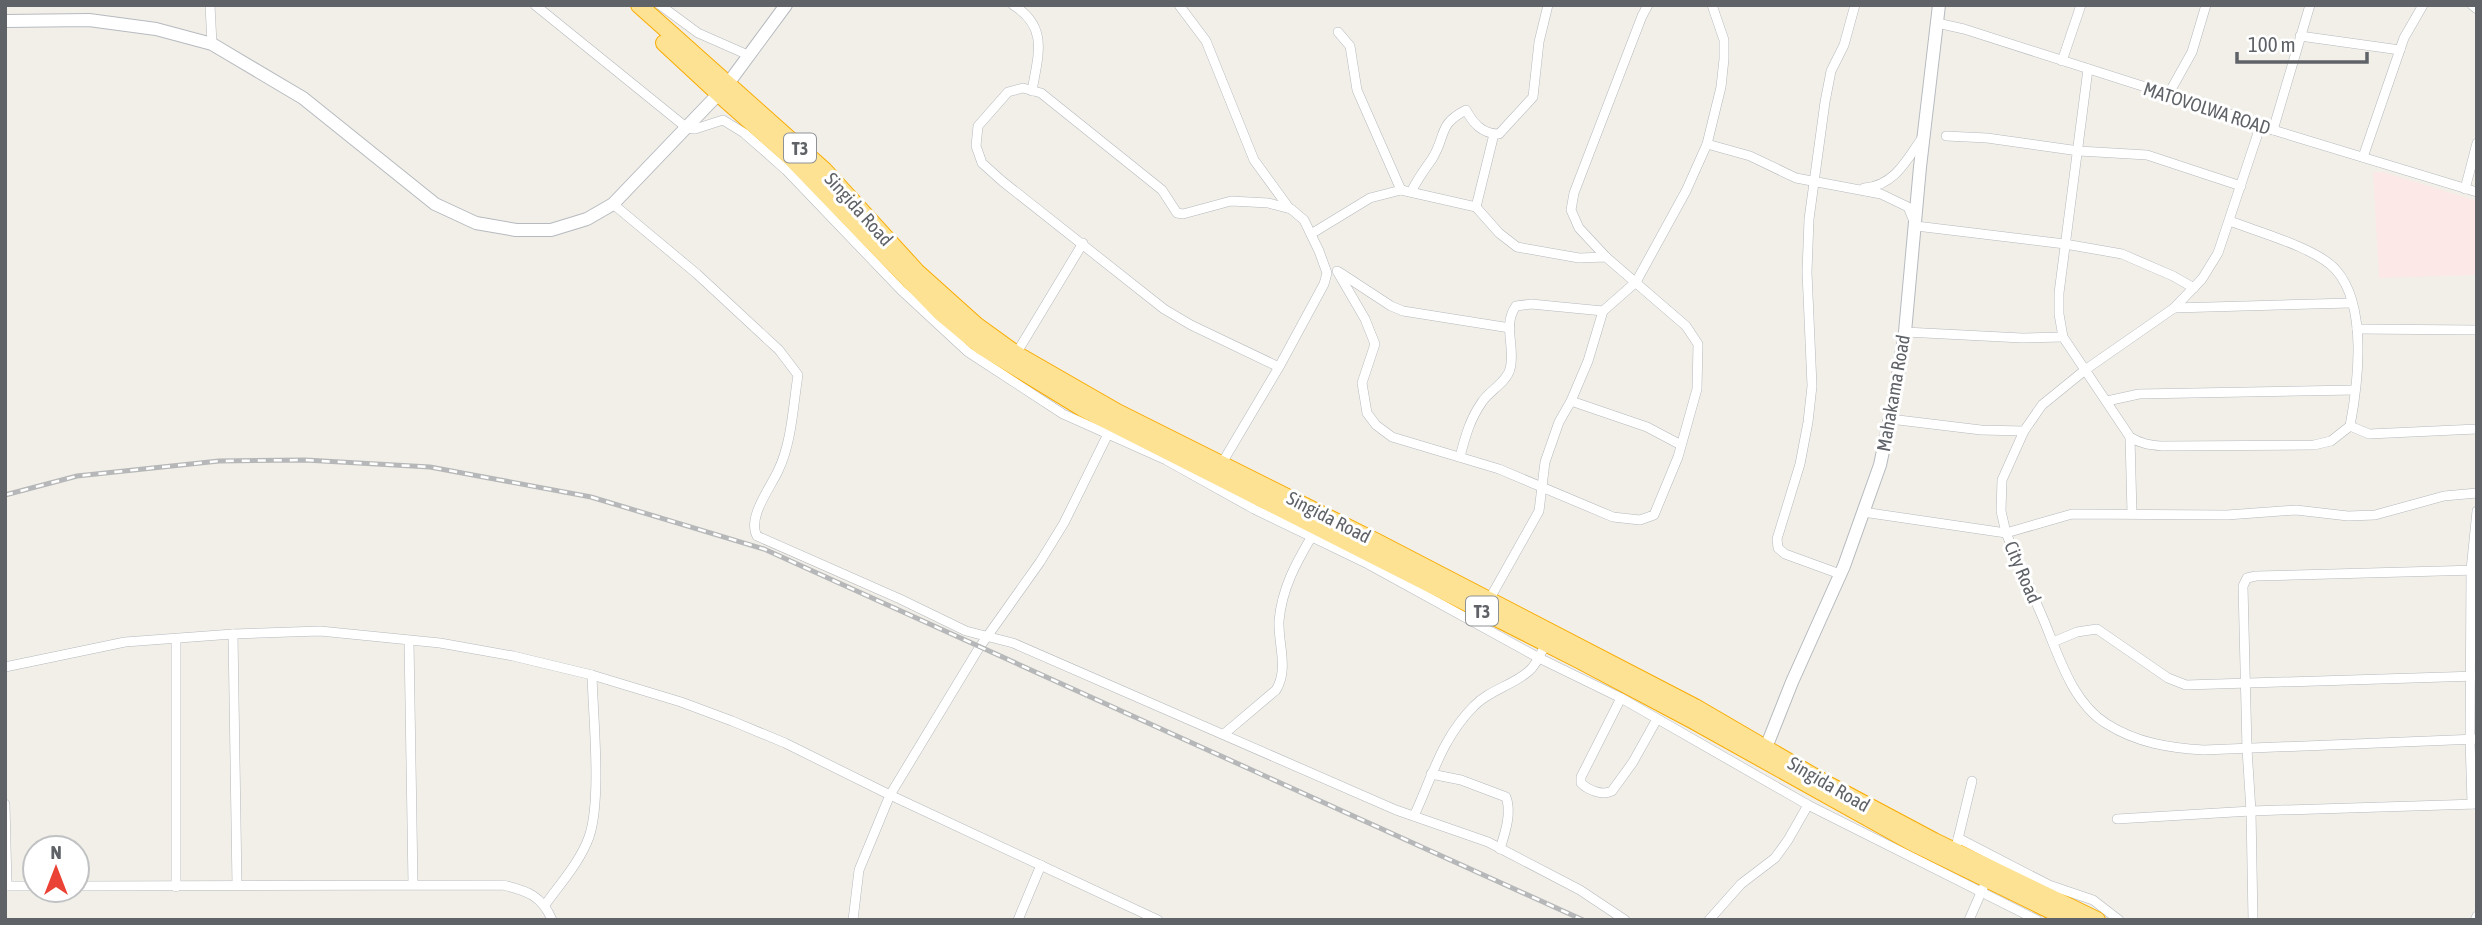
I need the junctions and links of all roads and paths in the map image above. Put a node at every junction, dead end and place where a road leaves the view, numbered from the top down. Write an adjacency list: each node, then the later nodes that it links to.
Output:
1 (535, 5): 33 (street)
2 (626, 5): 29 (highway, Singida Road / T3)
3 (639, 5): 29 (highway, Singida Road / T3)
4 (660, 5): 26 (street)
5 (786, 5): 26 (street)
6 (1013, 5): 30 (street)
7 (1179, 5): 50 (street)
8 (1548, 5): 35 (street)
9 (1648, 5): 56 (street)
10 (1712, 5): 39 (street)
11 (1855, 5): 42 (street)
12 (1939, 5): 21 (street, Mahakama Road)
13 (2081, 5): 27 (street)
14 (2206, 5): 31 (street)
15 (2311, 5): 23 (street)
16 (2423, 5): 25 (street)
17 (2472, 5): 19 (street)
18 (209, 8): 24 (street)
19 (2477, 9)
20 (5, 21): 24 (street)
21 (1937, 23): 27 (street, MATOVOLWA ROAD); 36 (street, Mahakama Road)
22 (1338, 32): 46 (street)
23 (2300, 36): 25 (street); 34 (street)
24 (212, 44): 48 (street)
25 (2400, 50): 41 (street)
26 (748, 55): 29 (street)
27 (2062, 61): 28 (street, MATOVOLWA ROAD)
28 (2088, 69): 31 (street, MATOVOLWA ROAD); 40 (street)
29 (723, 90): 33 (street); 69 (highway, Singida Road / T3); 99 (highway, Singida Road / T3)
30 (1032, 91): 50 (street); 54 (street)
31 (2168, 95): 32 (street, MATOVOLWA ROAD)
32 (2261, 124): 34 (street, MATOVOLWA ROAD); 43 (street, City Road)
33 (687, 128): 48 (street); 79 (street)
34 (2273, 130): 41 (street, MATOVOLWA ROAD)
35 (1494, 134): 46 (street); 49 (street)
36 (1924, 136): 44 (street); 52 (street, Mahakama Road)
37 (1946, 136): 40 (street)
38 (2477, 143): 45 (street)
39 (1707, 144): 42 (street); 59 (street)
40 (2079, 151): 43 (street); 55 (street)
41 (2363, 157): 45 (street, MATOVOLWA ROAD)
42 (1813, 182): 44 (street); 92 (street)
43 (2241, 186): 51 (street, City Road)
44 (1859, 189): 52 (street)
45 (2465, 189): 47 (street, MATOVOLWA ROAD)
46 (1406, 191): 49 (street); 53 (street)
47 (2477, 192)
48 (613, 204): 95 (street)
49 (1476, 206): 56 (street)
50 (1291, 209): 53 (street)
51 (2230, 221): 60 (street, City Road); 61 (street)
52 (1916, 226): 55 (street); 67 (street, Mahakama Road)
53 (1311, 234): 57 (street)
54 (1083, 243): 69 (street); 70 (street)
55 (2065, 244): 60 (street); 68 (street)
56 (1606, 257): 59 (street)
57 (1324, 262): 58 (street); 70 (street)
58 (1337, 271): 64 (street); 82 (street)
59 (1636, 282): 63 (street); 81 (street)
60 (2194, 288): 62 (street, City Road)
61 (2351, 303): 62 (street); 65 (street)
62 (2174, 308): 71 (street, City Road)
63 (1603, 312): 64 (street); 73 (street)
64 (1510, 328): 82 (street)
65 (2357, 329): 66 (street); 72 (street)
66 (2477, 330)
67 (1905, 332): 68 (street); 75 (street, Mahakama Road)
68 (2063, 337): 71 (street)
69 (1016, 354): 83 (highway, Singida Road / T3)
70 (1279, 367): 83 (street)
71 (2085, 370): 74 (street); 78 (street, City Road)
72 (2355, 390): 74 (street); 76 (street)
73 (1571, 401): 81 (street); 84 (street)
74 (2107, 401): 80 (street)
75 (1889, 419): 78 (street); 87 (street, Mahakama Road)
76 (2350, 426): 77 (street); 80 (street)
77 (2477, 429)
78 (2024, 431): 89 (street, City Road)
79 (1108, 433): 90 (street); 95 (street)
80 (2130, 437): 88 (street)
81 (1681, 445): 84 (street)
82 (1460, 457): 84 (street)
83 (1222, 463): 93 (highway, Singida Road / T3)
84 (1543, 489): 93 (street)
85 (2477, 493): 88 (street)
86 (2477, 511): 91 (street)
87 (1863, 512): 89 (street); 92 (street, Mahakama Road)
88 (2132, 514): 89 (street)
89 (2006, 533): 98 (street, City Road)
90 (1312, 536): 99 (street); 106 (street)
91 (2474, 570): 102 (street); 103 (street)
92 (1840, 574): 109 (street, Mahakama Road)
93 (1489, 600): 109 (highway, Singida Road / T3)
94 (233, 634): 96 (street); 97 (street); 124 (street)
95 (987, 636): 106 (street); 113 (street)
96 (176, 639): 100 (street); 128 (street)
97 (409, 642): 101 (street); 123 (street)
98 (2053, 642): 103 (street); 108 (street, City Road)
99 (1542, 651): 104 (street); 109 (highway, Singida Road / T3); 110 (street)
100 (5, 667)
101 (592, 675): 113 (street); 129 (street)
102 (2474, 676): 103 (street); 107 (street)
103 (2245, 684): 108 (street)
104 (1620, 698): 105 (street); 105 (street)
105 (1657, 719): 115 (street)
106 (1224, 734): 118 (street)
107 (2473, 739): 108 (street, City Road); 116 (street)
108 (2247, 749): 117 (street)
109 (1764, 754): 112 (highway, Singida Road / T3)
110 (1431, 774): 118 (street); 121 (street)
111 (1972, 780): 120 (street)
112 (1824, 788): 120 (highway, Singida Road / T3); 127 (highway, Singida Road / T3)
113 (890, 795): 122 (street); 131 (street)
114 (5, 804): 125 (street)
115 (1808, 804): 127 (street); 135 (street)
116 (2475, 804): 117 (street)
117 (2251, 811): 119 (street); 141 (street)
118 (1414, 816): 121 (street)
119 (2117, 819)
120 (1957, 845): 139 (highway, Singida Road / T3); 140 (street)
121 (1500, 849): 134 (street)
122 (1041, 864): 132 (street); 133 (street)
123 (412, 884): 124 (street); 129 (street)
124 (237, 885): 128 (street)
125 (6, 886)
126 (91, 886): 128 (street)
127 (1985, 886): 136 (street); 137 (street); 138 (highway, Singida Road / T3)
128 (176, 887)
129 (545, 905): 130 (street)
130 (552, 920)
131 (853, 920)
132 (1018, 920)
133 (1158, 920)
134 (1625, 920)
135 (1709, 920)
136 (1969, 920)
137 (2037, 920)
138 (2070, 920)
139 (2097, 920)
140 (2119, 920)
141 (2253, 920)

